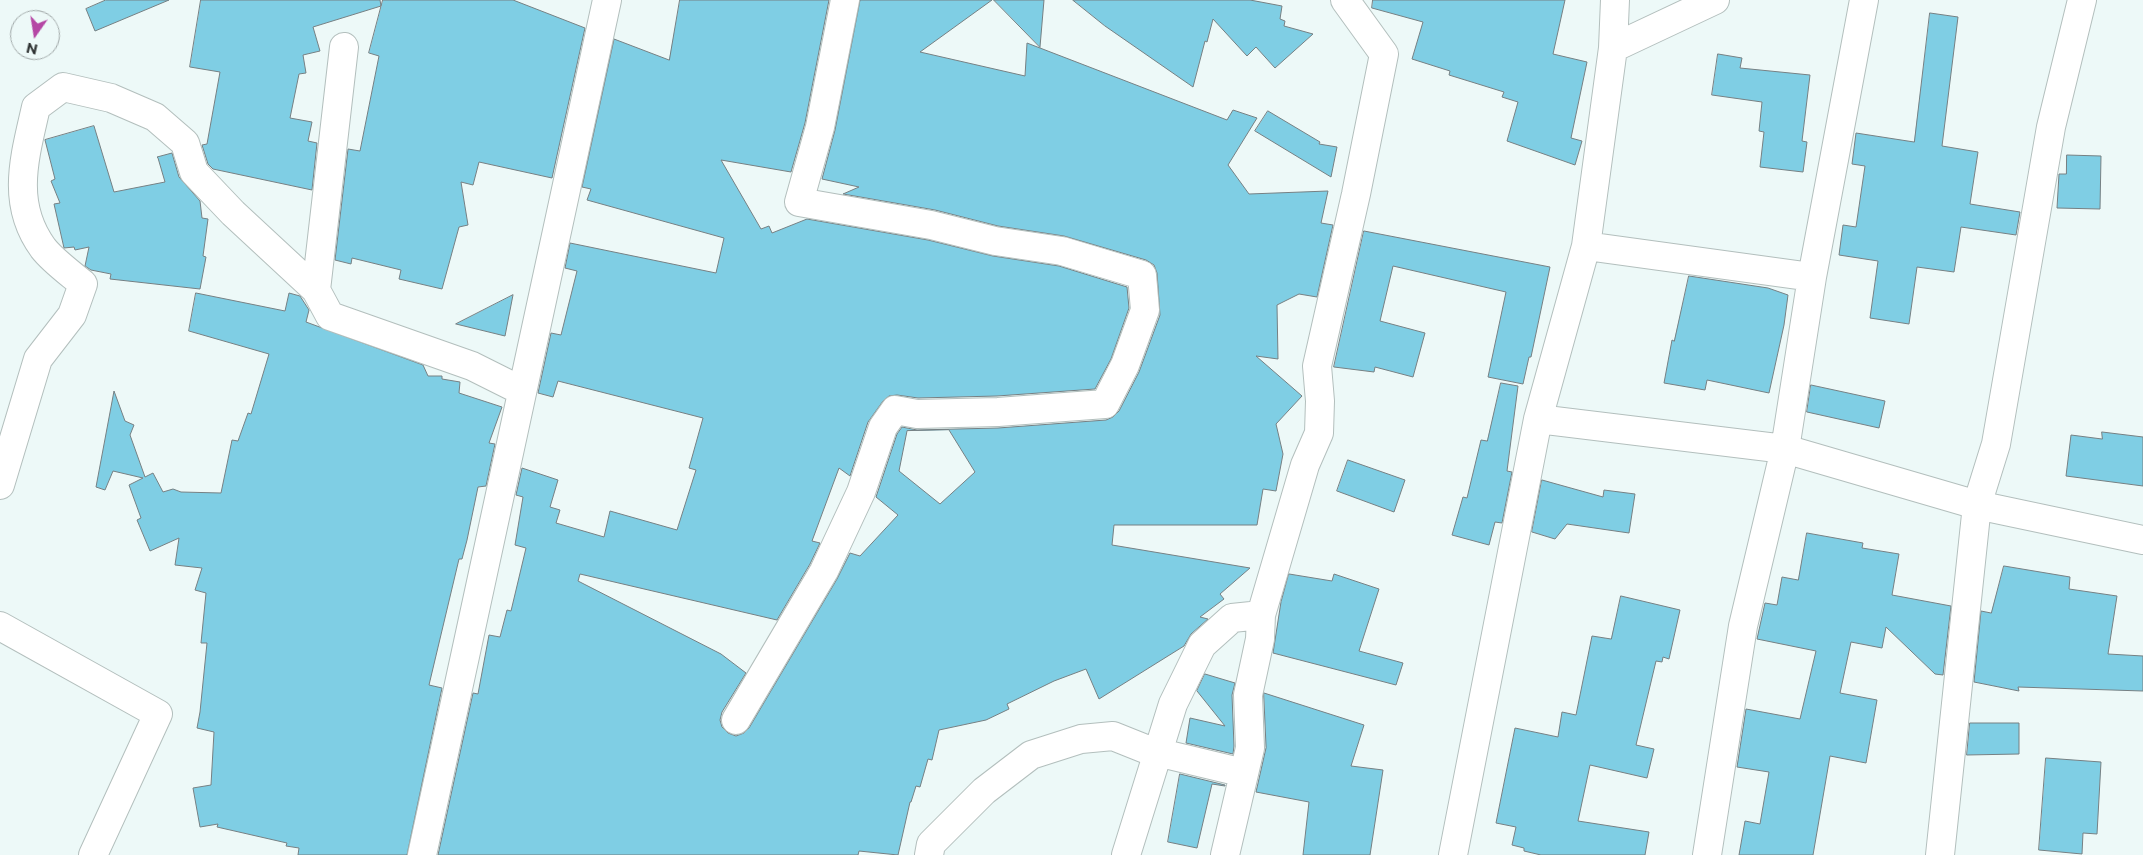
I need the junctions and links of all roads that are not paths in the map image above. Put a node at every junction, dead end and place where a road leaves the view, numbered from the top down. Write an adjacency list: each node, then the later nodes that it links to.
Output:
1 (608, 0): 13 (street)
2 (845, 0): 21 (street)
3 (1345, 0): 19 (street)
4 (1615, 0): 9 (street)
5 (1715, 0): 9 (street)
6 (1864, 0): 11 (street)
7 (2082, 0): 17 (street)
8 (344, 47): 12 (street)
9 (1613, 48): 10 (street)
10 (1586, 246): 11 (street); 14 (street)
11 (1812, 277): 15 (street)
12 (316, 290): 13 (street); 16 (street)
13 (522, 392): 25 (street)
14 (1538, 419): 15 (street); 29 (street)
15 (1785, 449): 17 (street); 30 (street)
16 (0, 485)
17 (1977, 505): 18 (street); 31 (street)
18 (2143, 540)
19 (1261, 614): 22 (street); 23 (street)
20 (0, 626): 24 (street)
21 (736, 720)
22 (1158, 752): 23 (street); 26 (street); 27 (street)
23 (1244, 773): 28 (street)
24 (93, 855)
25 (422, 855)
26 (929, 855)
27 (1126, 855)
28 (1225, 855)
29 (1453, 855)
30 (1707, 855)
31 (1940, 855)

